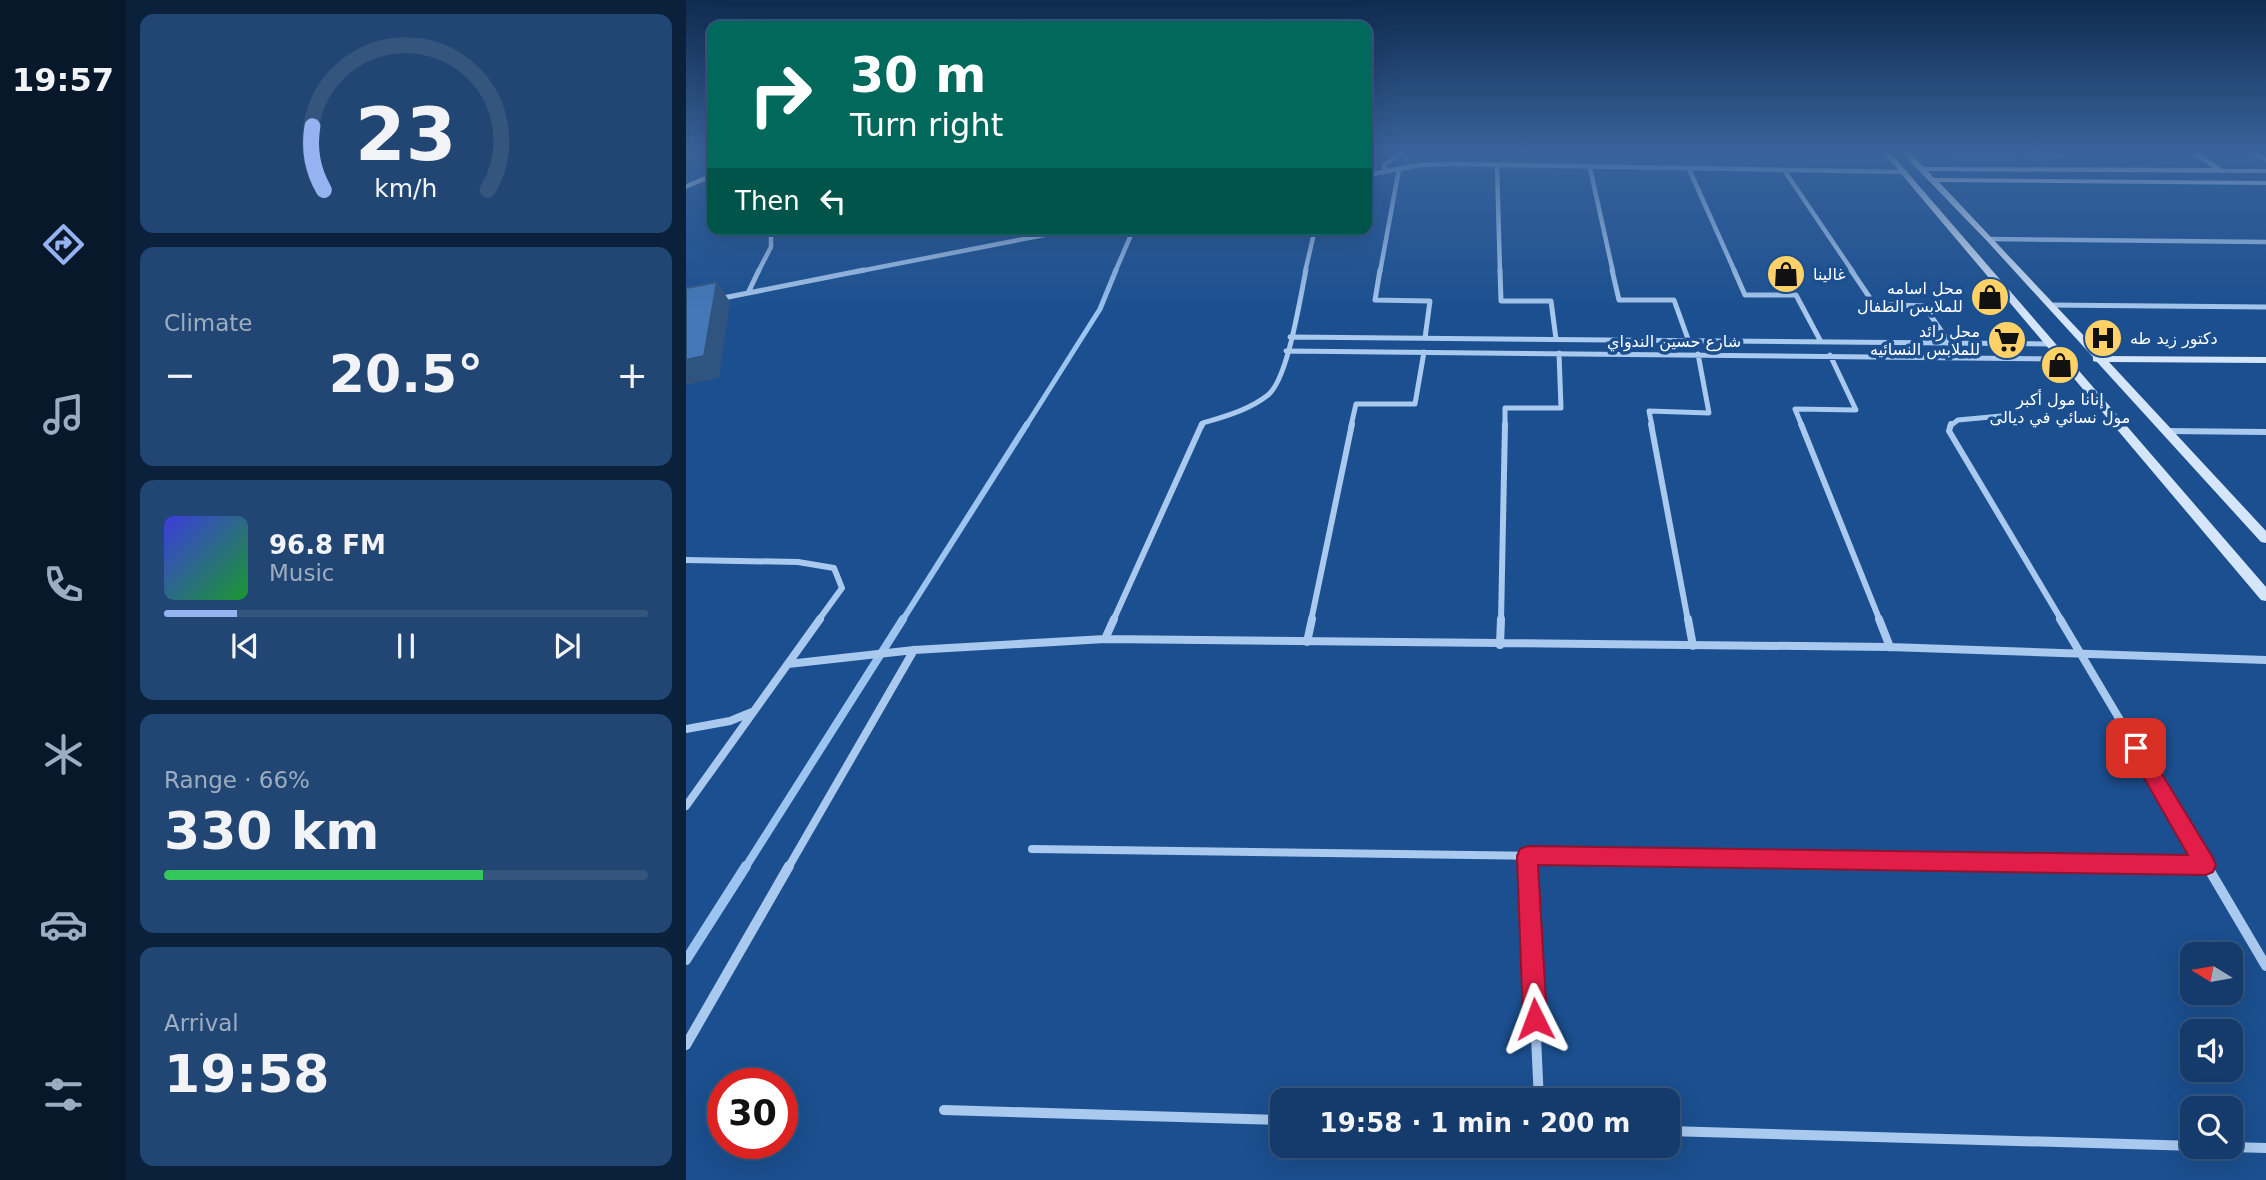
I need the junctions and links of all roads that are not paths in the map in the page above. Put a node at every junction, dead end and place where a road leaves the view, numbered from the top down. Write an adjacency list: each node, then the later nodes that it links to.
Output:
1 (1392, 205): 18 (street)
2 (1498, 205): 19 (street)
3 (1598, 205): 20 (street)
4 (1705, 205): 21 (street)
5 (1808, 205): 22 (street)
6 (1933, 205): 23 (main road)
7 (1958, 205): 11 (main road)
8 (771, 235): 13 (street)
9 (1044, 235): 13 (street)
10 (1314, 235): 17 (street)
11 (1990, 239): 12 (street); 15 (main road)
12 (2266, 242)
13 (748, 293): 14 (street)
14 (711, 300)
15 (2049, 305): 16 (street); 30 (main road)
16 (2266, 307)
17 (1290, 337): 18 (street, شارع حسين الندواي); 24 (street)
18 (1425, 338): 19 (street, شارع حسين الندواي)
19 (1556, 338): 20 (street, شارع حسين الندواي)
20 (1688, 339): 21 (street, شارع حسين الندواي)
21 (1820, 340): 22 (street, شارع حسين الندواي)
22 (1949, 342): 23 (street, شارع حسين الندواي)
23 (2049, 344): 29 (main road)
24 (1286, 351): 25 (street, شارع حسين الندواي); 38 (street)
25 (1424, 352): 26 (street, شارع حسين الندواي); 39 (street)
26 (1559, 353): 27 (street, شارع حسين الندواي); 40 (street)
27 (1698, 354): 28 (street, شارع حسين الندواي); 41 (street)
28 (1830, 355): 29 (street, شارع حسين الندواي); 42 (street)
29 (2062, 359): 37 (main road)
30 (2097, 359): 31 (main road); 33 (main road)
31 (2266, 360)
32 (2001, 416): 44 (street)
33 (2165, 431): 34 (street); 35 (main road)
34 (2266, 432)
35 (2266, 539)
36 (686, 560): 46 (street)
37 (2266, 596)
38 (1105, 639): 39 (street); 43 (street)
39 (1307, 642): 40 (street)
40 (1500, 645): 41 (street)
41 (1693, 646): 42 (street)
42 (1890, 647): 44 (street)
43 (914, 650): 46 (street); 54 (street)
44 (2081, 655): 45 (street); 52 (street)
45 (2266, 660)
46 (788, 664): 47 (street)
47 (752, 712): 48 (street); 49 (street)
48 (686, 729)
49 (686, 806)
50 (1032, 849): 51 (street)
51 (1528, 856): 52 (street); 55 (street)
52 (2206, 865): 53 (street)
53 (2266, 966)
54 (686, 1045)
55 (1538, 1088)
56 (944, 1110): 57 (street)
57 (1270, 1120)
58 (1680, 1131): 59 (street)
59 (2266, 1148)

